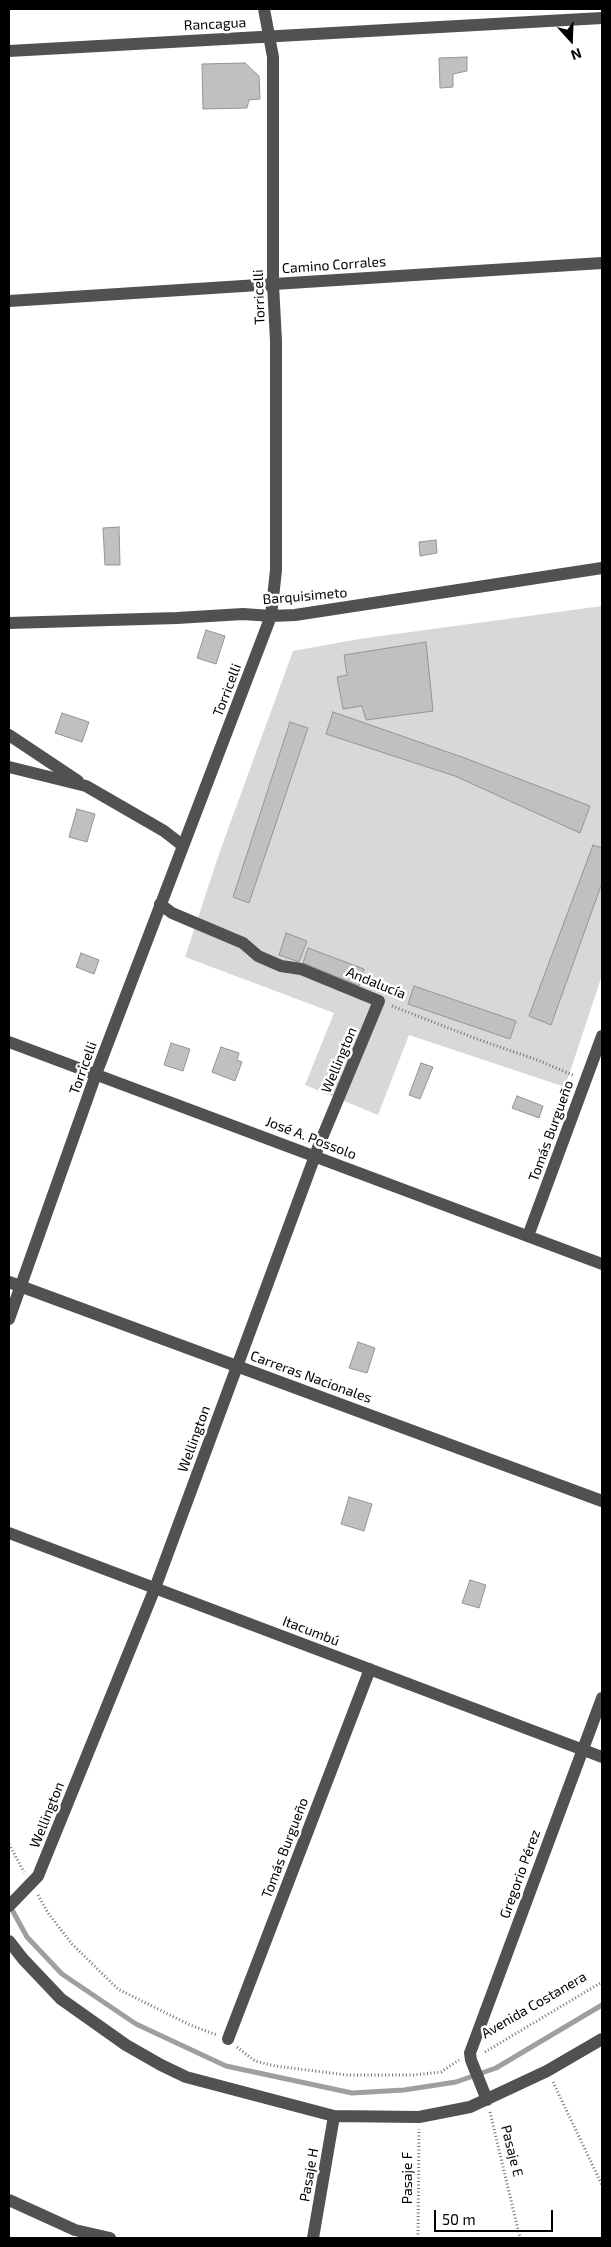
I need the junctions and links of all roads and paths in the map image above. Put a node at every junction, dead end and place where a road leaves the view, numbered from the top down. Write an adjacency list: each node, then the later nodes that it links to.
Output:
1 (264, 9): 3 (street, Torricelli)
2 (602, 18): 3 (street, Rancagua)
3 (269, 36): 4 (street, Rancagua); 6 (street, Torricelli)
4 (9, 51)
5 (602, 263): 6 (street, Camino Corrales)
6 (273, 284): 7 (street, Camino Corrales); 9 (street, Torricelli)
7 (9, 301)
8 (602, 568): 9 (street, Barquisimeto)
9 (271, 616): 10 (street, Barquisimeto); 14 (street, Torricelli)
10 (9, 623)
11 (9, 735): 13 (street)
12 (9, 766): 13 (street)
13 (86, 786): 14 (street)
14 (182, 845): 15 (street, Torricelli)
15 (160, 904): 16 (street, Andalucía); 19 (street, Torricelli)
16 (380, 1002): 20 (path, Andalucía); 21 (street, Wellington)
17 (602, 1036): 20 (street, Tomás Burgueño)
18 (9, 1042): 19 (street, José A. Possolo)
19 (96, 1074): 21 (street, José A. Possolo); 24 (street, Torricelli)
20 (585, 1080): 22 (street, Tomás Burgueño)
21 (315, 1156): 22 (street, José A. Possolo); 26 (street, Wellington)
22 (528, 1236): 23 (street, José A. Possolo)
23 (602, 1264)
24 (15, 1284): 25 (street, Torricelli); 26 (street, Carreras Nacionales)
25 (9, 1319)
26 (238, 1366): 27 (street, Carreras Nacionales); 29 (street, Wellington)
27 (602, 1501)
28 (9, 1533): 29 (street, Itacumbú)
29 (155, 1588): 30 (street, Itacumbú); 35 (street, Wellington)
30 (370, 1669): 32 (street, Itacumbú); 39 (street, Tomás Burgueño)
31 (602, 1698): 32 (street, Gregorio Pérez)
32 (582, 1749): 33 (street, Itacumbú); 41 (street, Gregorio Pérez)
33 (602, 1757)
34 (9, 1844): 35 (path, Avenida Costanera)
35 (30, 1885): 36 (street, Wellington); 39 (path, Avenida Costanera)
36 (9, 1906)
37 (9, 1941): 44 (street)
38 (602, 1982): 41 (path, Avenida Costanera)
39 (228, 2039): 41 (path, Avenida Costanera)
40 (602, 2039): 42 (street)
41 (470, 2056): 43 (street)
42 (547, 2071): 43 (street); 46 (path)
43 (487, 2100): 45 (street); 52 (path, Pasaje E)
44 (334, 2116): 45 (street); 50 (street, Pasaje H)
45 (419, 2117): 51 (path, Pasaje F)
46 (602, 2185)
47 (9, 2200): 48 (street)
48 (74, 2234): 49 (street)
49 (110, 2238)
50 (313, 2238)
51 (418, 2238)
52 (520, 2238)

